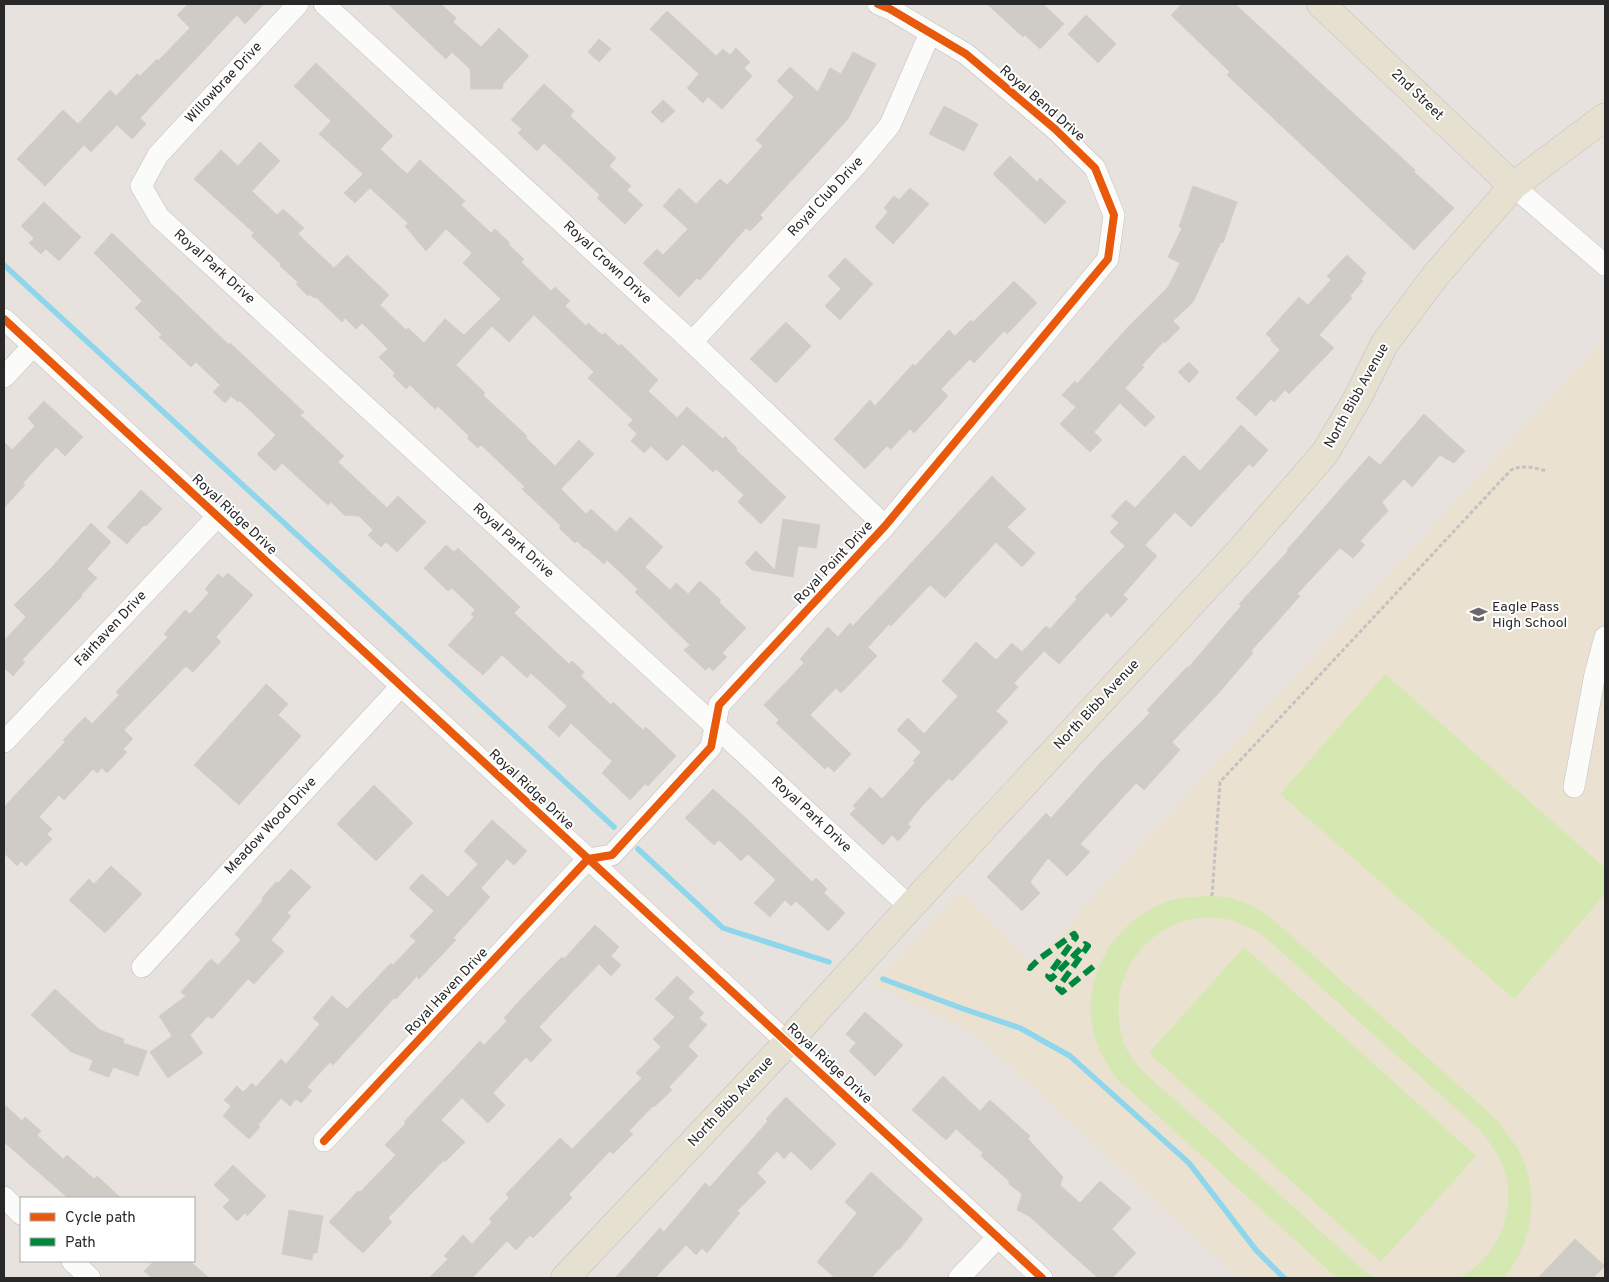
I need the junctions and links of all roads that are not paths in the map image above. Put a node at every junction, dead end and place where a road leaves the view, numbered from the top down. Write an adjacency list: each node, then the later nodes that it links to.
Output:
1 (298, 4): 7 (street, Willowbrae Drive)
2 (324, 4): 12 (street, Royal Crown Drive)
3 (878, 4): 5 (street, Royal Bend Drive)
4 (1321, 4): 8 (main road, 2nd Street)
5 (930, 33): 10 (street, Royal Bend Drive); 12 (street, Royal Club Drive)
6 (1605, 118): 8 (main road, North Bibb Avenue)
7 (153, 164): 19 (street, Royal Park Drive)
8 (1513, 186): 9 (street); 23 (main road, North Bibb Avenue)
9 (1605, 265)
10 (1098, 270): 16 (street, Royal Point Drive)
11 (4, 319): 13 (street, Royal Ridge Drive)
12 (692, 342): 16 (street, Royal Crown Drive)
13 (33, 346): 14 (street); 15 (street, Royal Ridge Drive)
14 (4, 377)
15 (217, 517): 18 (street, Royal Ridge Drive); 20 (street, Fairhaven Drive)
16 (885, 526): 19 (street, Royal Point Drive)
17 (1605, 637): 21 (street)
18 (401, 686): 22 (street, Royal Ridge Drive); 24 (street, Meadow Wood Drive)
19 (714, 725): 22 (street, Royal Point Drive); 23 (street, Royal Park Drive)
20 (4, 742)
21 (1574, 787)
22 (588, 859): 25 (street, Royal Ridge Drive); 26 (street, Royal Haven Drive)
23 (910, 907): 25 (main road, North Bibb Avenue)
24 (142, 967)
25 (787, 1043): 29 (street, Royal Ridge Drive); 32 (main road, North Bibb Avenue)
26 (324, 1141)
27 (4, 1197): 28 (street)
28 (20, 1213)
29 (998, 1237): 33 (street); 34 (street, Royal Ridge Drive)
30 (73, 1262): 31 (street)
31 (90, 1278)
32 (565, 1278)
33 (959, 1278)
34 (1042, 1278)

